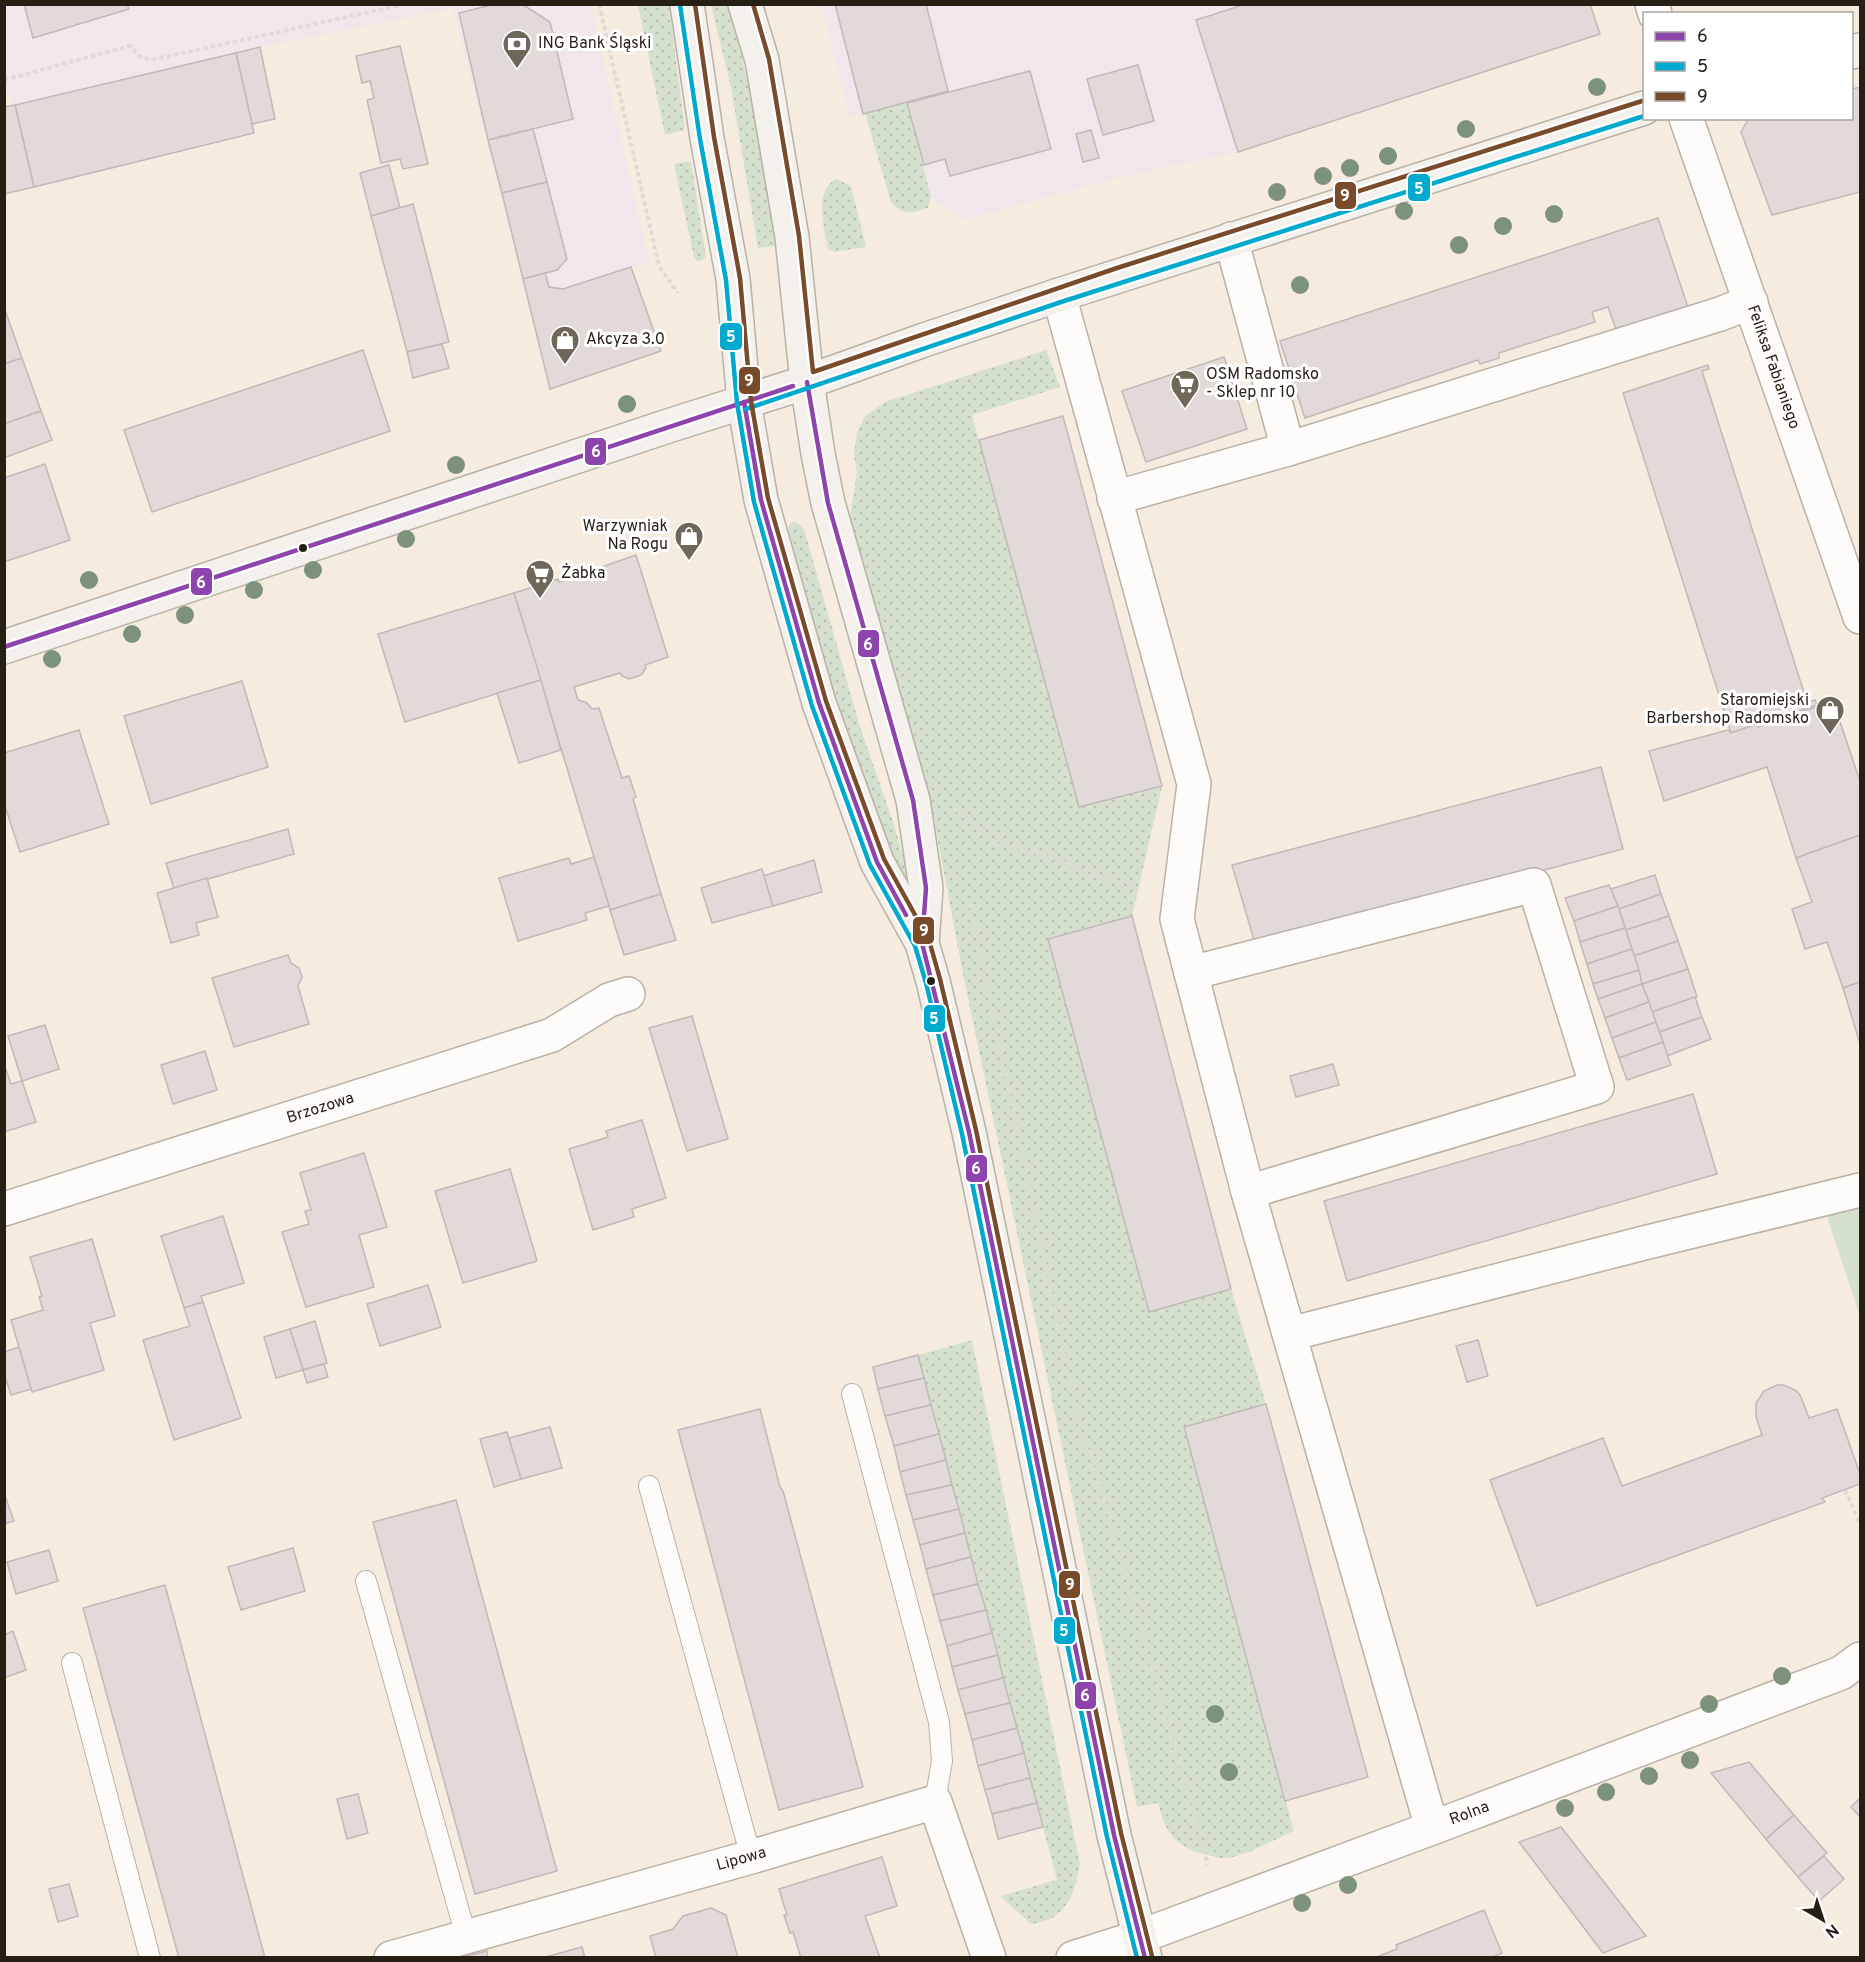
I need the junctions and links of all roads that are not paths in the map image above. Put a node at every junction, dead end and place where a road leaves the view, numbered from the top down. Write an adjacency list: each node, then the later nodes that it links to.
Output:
1 (687, 4): 9 (street)
2 (745, 4): 8 (street)
3 (1643, 108): 5 (street)
4 (1687, 120): 7 (street, Feliksa Fabianiego)
5 (1231, 239): 6 (street); 10 (street)
6 (1059, 295): 8 (street); 11 (street)
7 (1751, 302): 10 (street); 12 (street, Feliksa Fabianiego)
8 (807, 382): 9 (street); 14 (street)
9 (744, 402): 13 (street); 14 (street)
10 (1288, 449): 11 (street)
11 (1114, 498): 15 (street)
12 (1860, 617)
13 (4, 647)
14 (922, 943): 30 (street)
15 (1191, 973): 18 (street); 18 (street)
16 (628, 994): 19 (street, Brzozowa)
17 (1860, 1190): 20 (street)
18 (1248, 1192): 20 (street)
19 (4, 1209)
20 (1290, 1334): 27 (street)
21 (852, 1394): 26 (lane)
22 (649, 1486): 28 (lane)
23 (366, 1581): 29 (lane)
24 (1860, 1659): 27 (street, Rolna)
25 (72, 1663): 31 (lane)
26 (935, 1802): 28 (street, Lipowa); 33 (street)
27 (1432, 1828): 30 (street, Rolna)
28 (751, 1857): 29 (street, Lipowa)
29 (466, 1936): 32 (street, Lipowa)
30 (1142, 1947): 34 (street, Rolna)
31 (150, 1958)
32 (391, 1958)
33 (990, 1958)
34 (1073, 1958)

